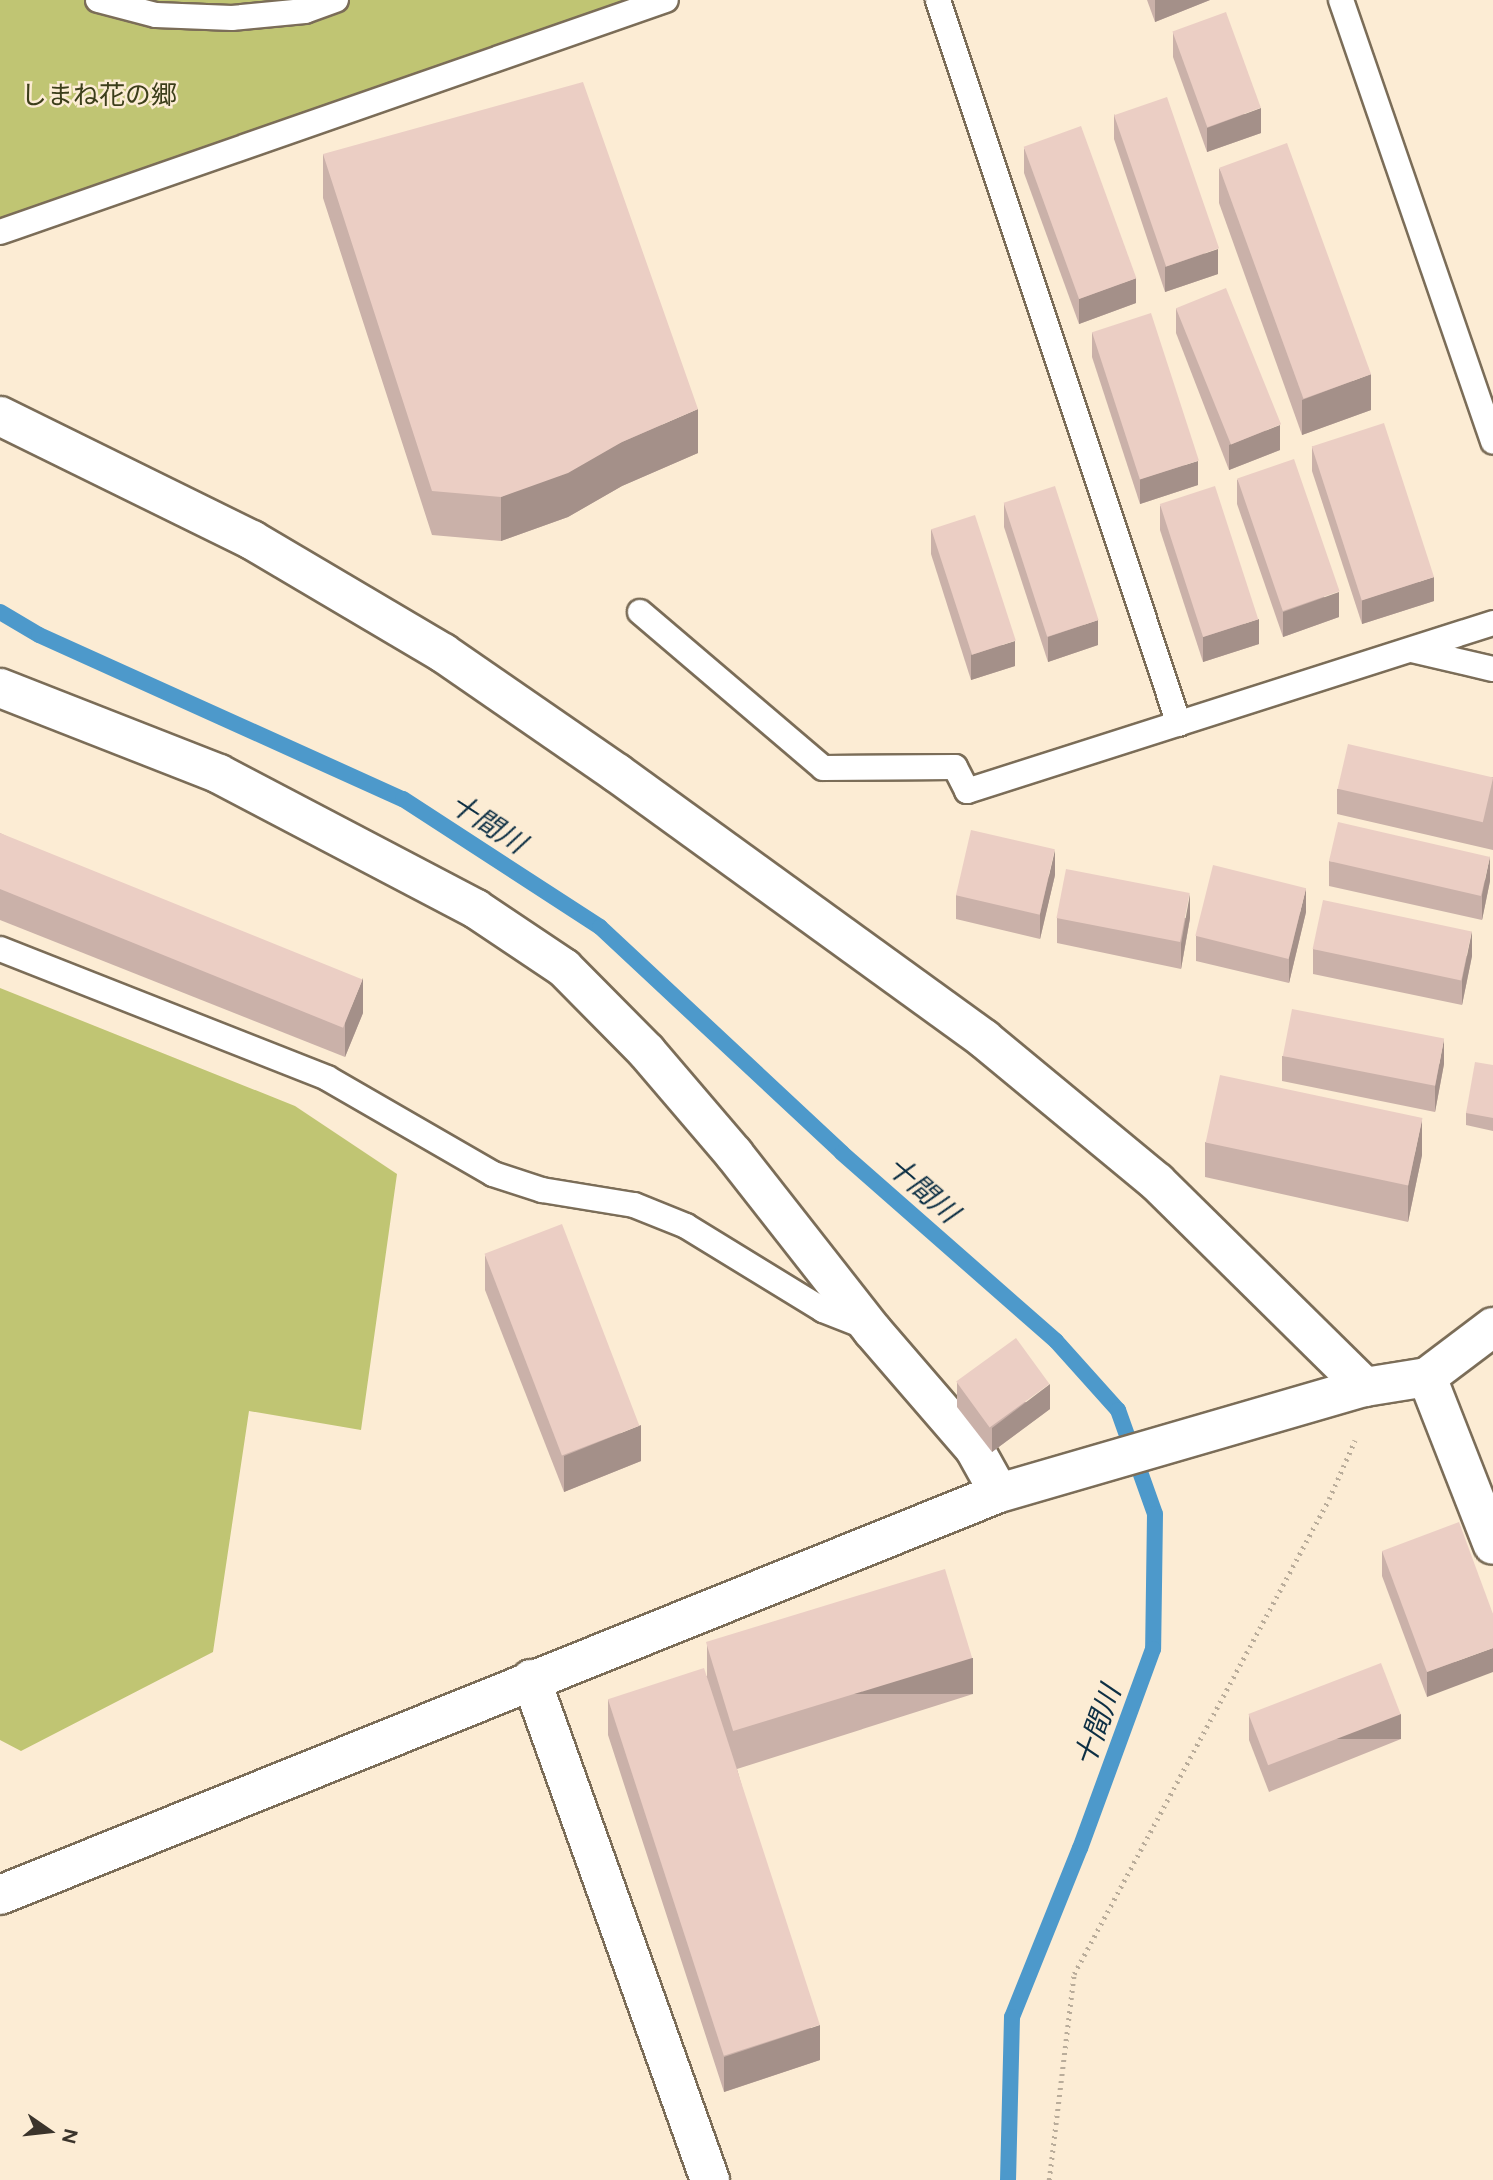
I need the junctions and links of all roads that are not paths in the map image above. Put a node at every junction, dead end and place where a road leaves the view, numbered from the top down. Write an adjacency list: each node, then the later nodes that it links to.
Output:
1 (99, 0): 2 (lane)
2 (336, 0)
3 (666, 0): 6 (lane)
4 (938, 0): 14 (lane)
5 (1341, 0): 8 (lane)
6 (0, 232)
7 (0, 416): 19 (street)
8 (1493, 442)
9 (640, 612): 14 (lane)
10 (1493, 623): 11 (lane)
11 (1410, 649): 12 (lane); 14 (lane)
12 (1493, 669)
13 (0, 688): 17 (street)
14 (1180, 724)
15 (0, 949): 17 (lane)
16 (1493, 1326): 18 (street)
17 (872, 1329): 20 (street)
18 (1427, 1377): 19 (street); 21 (street)
19 (1366, 1387): 20 (street)
20 (999, 1493): 22 (street)
21 (1493, 1545)
22 (531, 1679): 23 (street); 24 (street)
23 (0, 1895)
24 (710, 2180)

